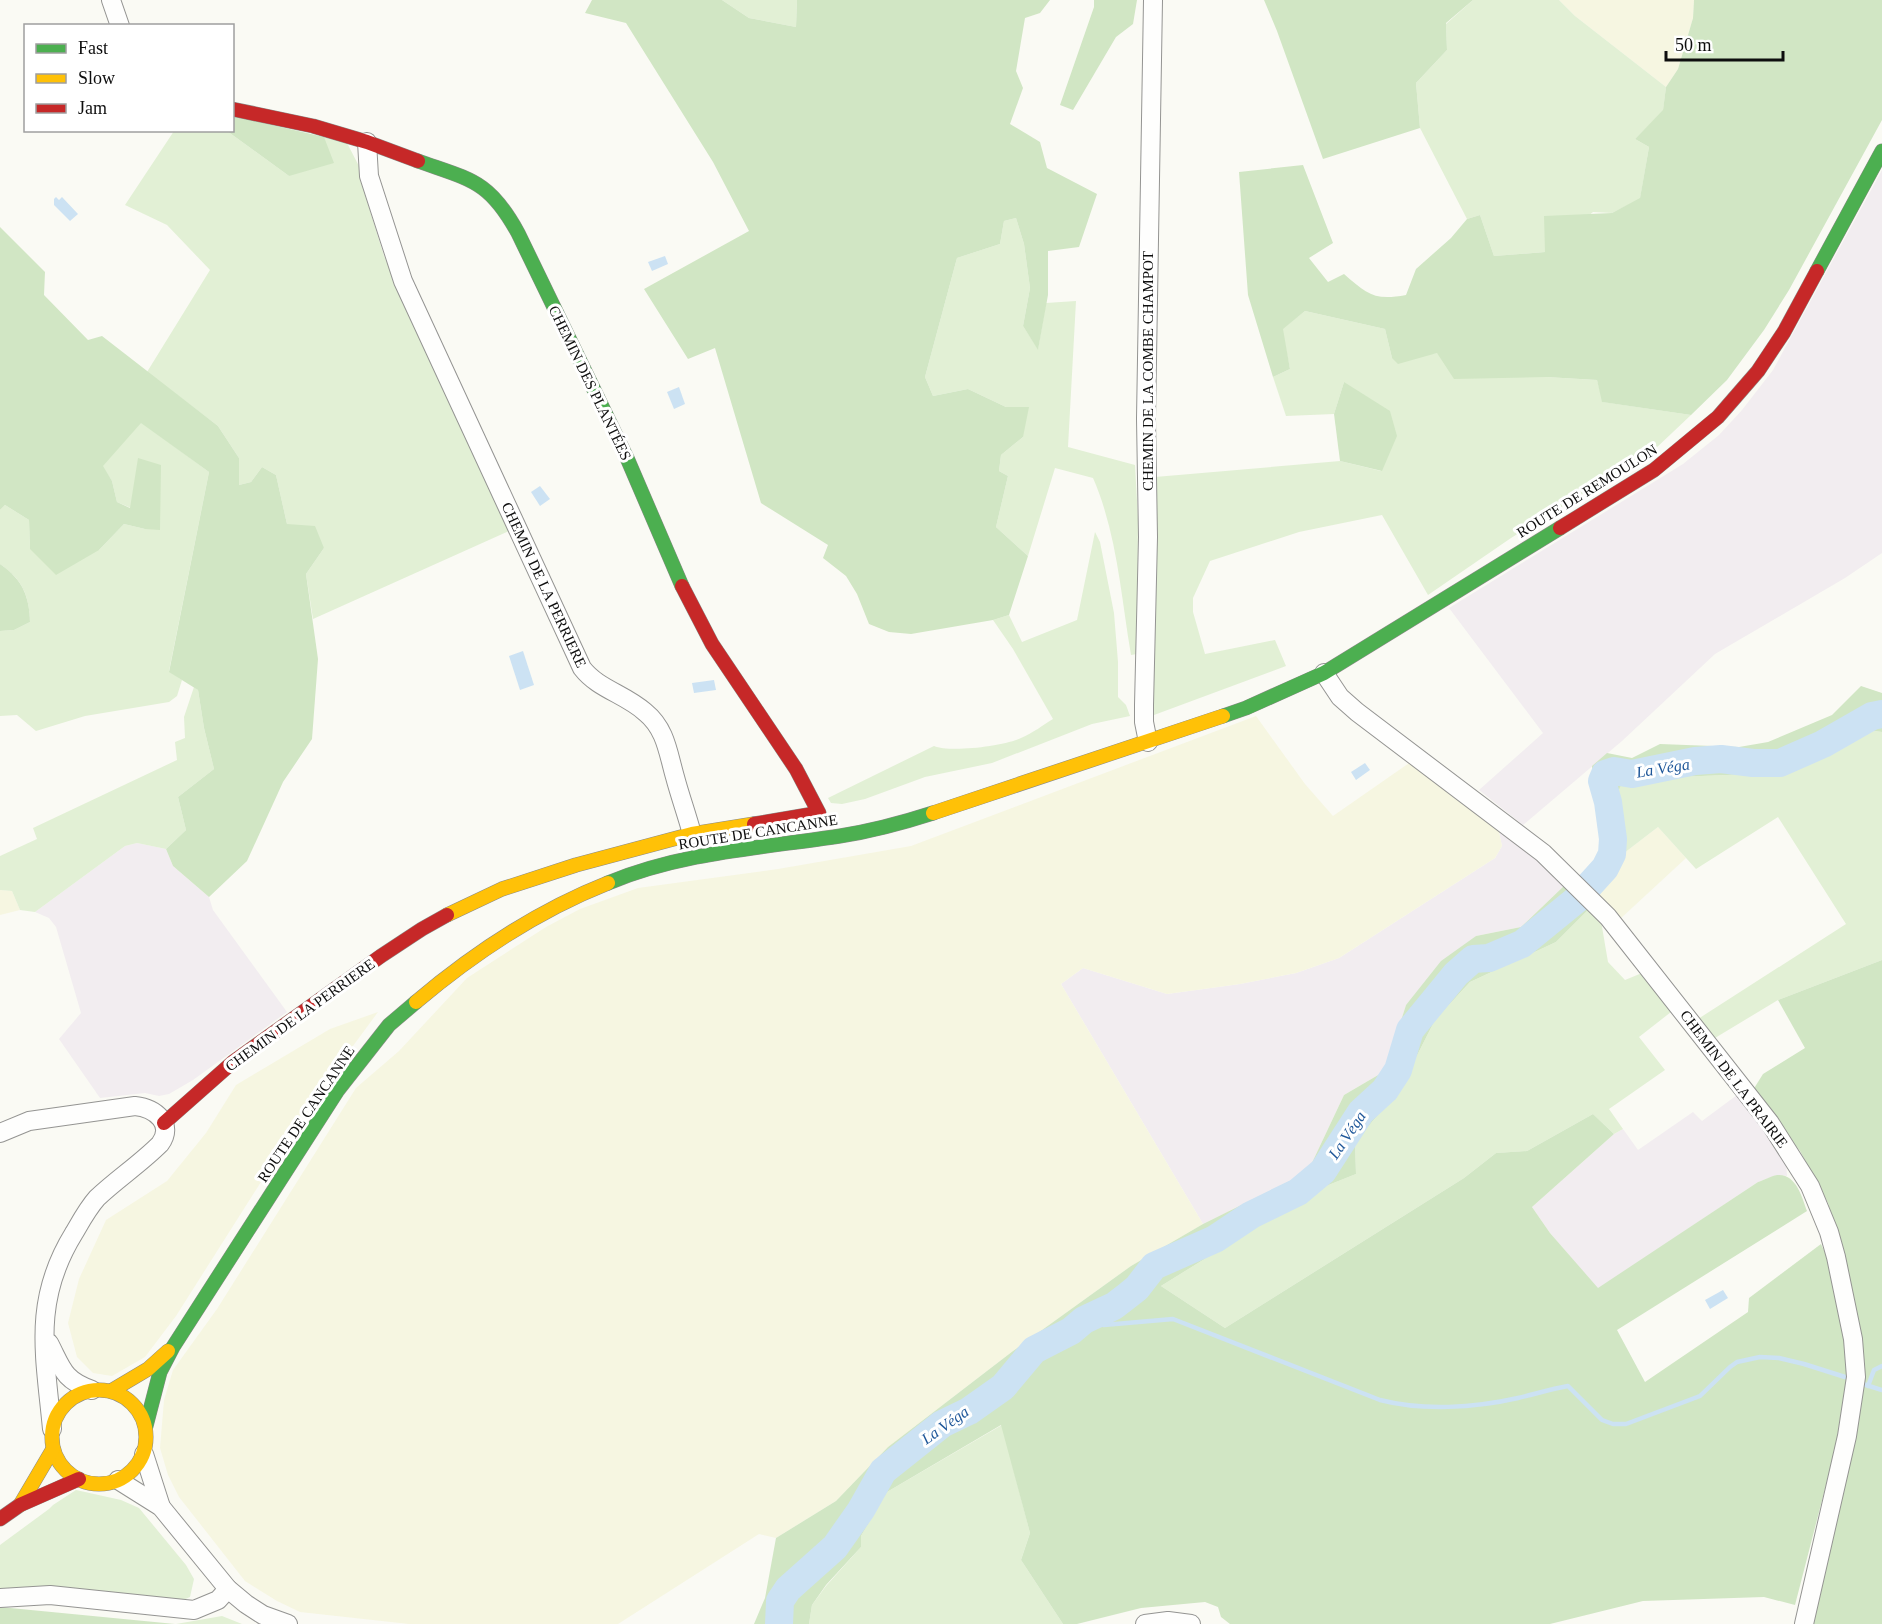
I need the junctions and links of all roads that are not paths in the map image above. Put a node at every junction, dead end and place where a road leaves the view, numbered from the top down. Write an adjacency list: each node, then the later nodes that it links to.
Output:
1 (111, 0): 3 (street)
2 (1153, 0): 8 (street, CHEMIN DE LA COMBE CHAMPOT)
3 (119, 24)
4 (234, 108): 5 (main road, CHEMIN DES PLANTÉES)
5 (367, 142): 9 (street, CHEMIN DE LA PERRIERE); 9 (main road, CHEMIN DES PLANTÉES)
6 (1882, 151): 7 (main road, ROUTE DE REMOULON)
7 (1324, 673): 8 (main road, ROUTE DE CANCANNE); 30 (street, CHEMIN DE LA PRAIRIE)
8 (1148, 742): 13 (main road, ROUTE DE CANCANNE)
9 (692, 834): 10 (main road, CHEMIN DE LA PERRIERE)
10 (164, 1123): 11 (street); 12 (street)
11 (0, 1133)
12 (44, 1334): 14 (street); 17 (street)
13 (173, 1347): 15 (main road, ROUTE DE CANCANNE); 16 (main road, ROUTE DE CANCANNE)
14 (92, 1390): 15 (main road); 17 (main road)
15 (111, 1391): 16 (main road)
16 (146, 1426): 19 (main road)
17 (52, 1429): 18 (main road)
18 (53, 1449): 20 (main road); 22 (main road)
19 (144, 1454): 21 (main road); 23 (street)
20 (79, 1479): 21 (main road); 22 (main road)
21 (118, 1480): 23 (street)
22 (20, 1505): 24 (main road)
23 (161, 1507): 25 (street)
24 (0, 1519)
25 (228, 1589): 26 (street); 27 (street)
26 (0, 1598)
27 (288, 1624)
28 (1145, 1624): 29 (street)
29 (1191, 1624)
30 (1804, 1624)

